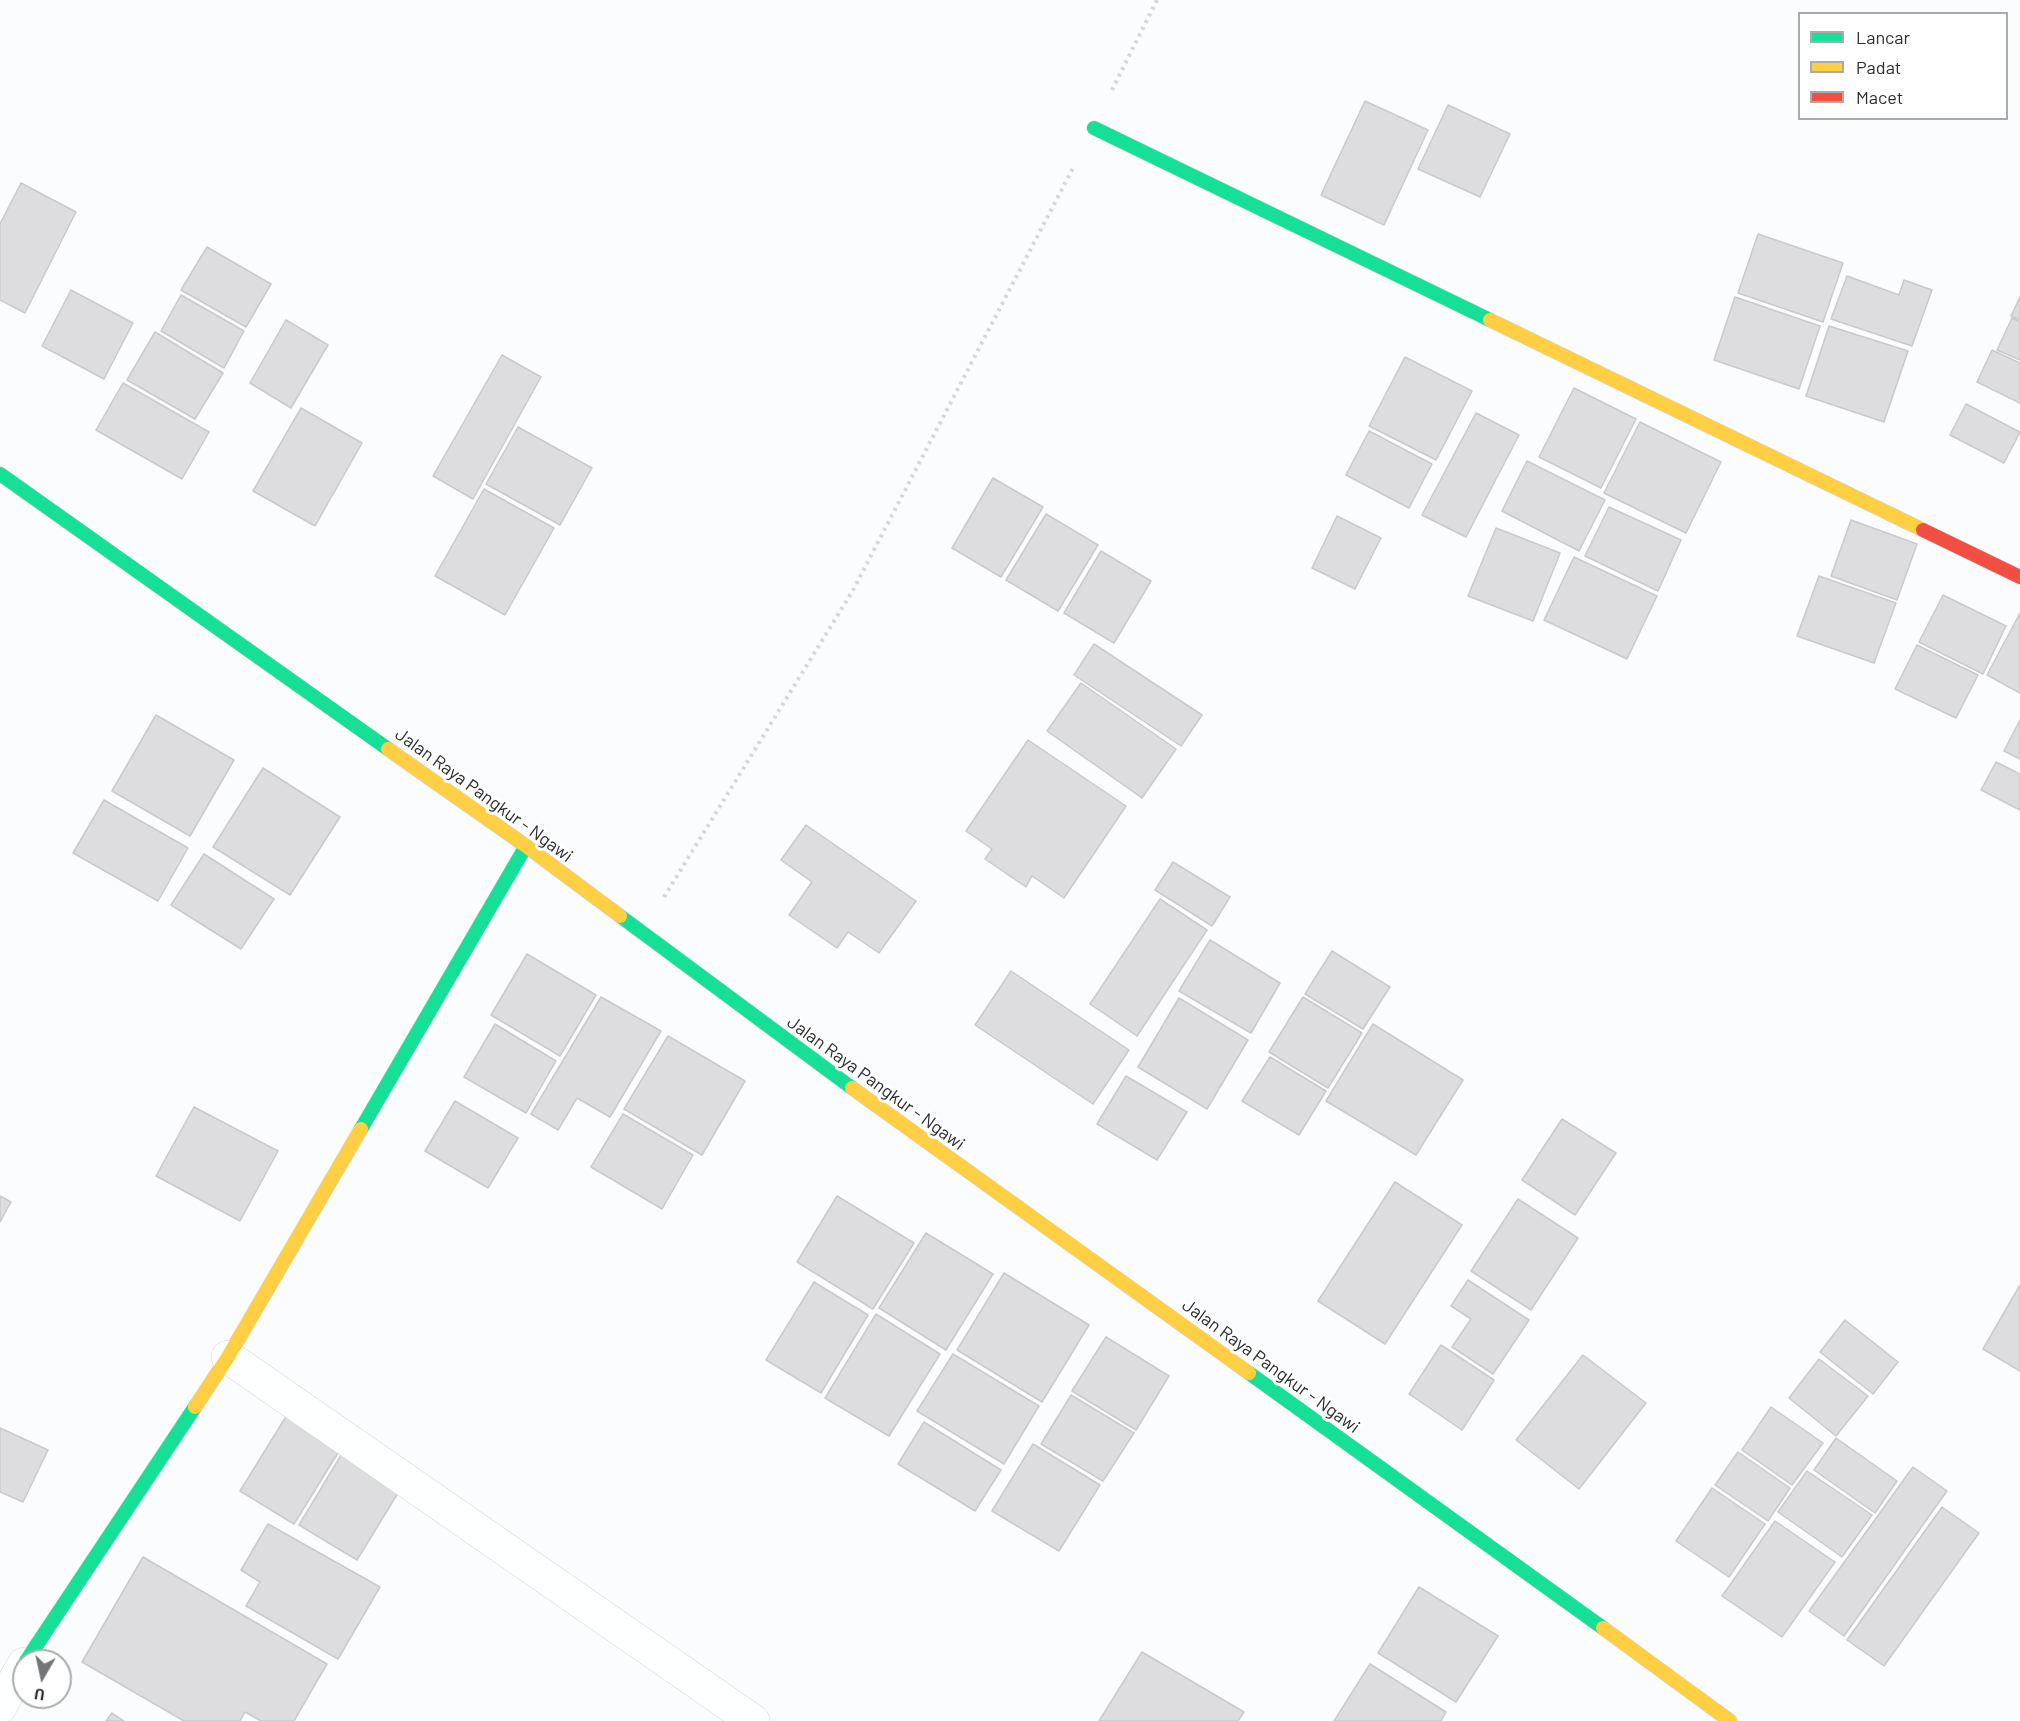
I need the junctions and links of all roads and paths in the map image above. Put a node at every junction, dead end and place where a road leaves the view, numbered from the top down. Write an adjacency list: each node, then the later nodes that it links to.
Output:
1 (1157, 0): 2 (path)
2 (1094, 128): 4 (main road); 6 (path)
3 (0, 474): 5 (main road, Jalan Raya Pangkur - Ngawi)
4 (2020, 577)
5 (526, 846): 6 (main road, Jalan Raya Pangkur - Ngawi); 7 (main road)
6 (641, 933): 12 (main road, Jalan Raya Pangkur - Ngawi)
7 (228, 1357): 8 (main road); 11 (street)
8 (27, 1649)
9 (12, 1677): 10 (street)
10 (0, 1707)
11 (753, 1721)
12 (1730, 1721)

